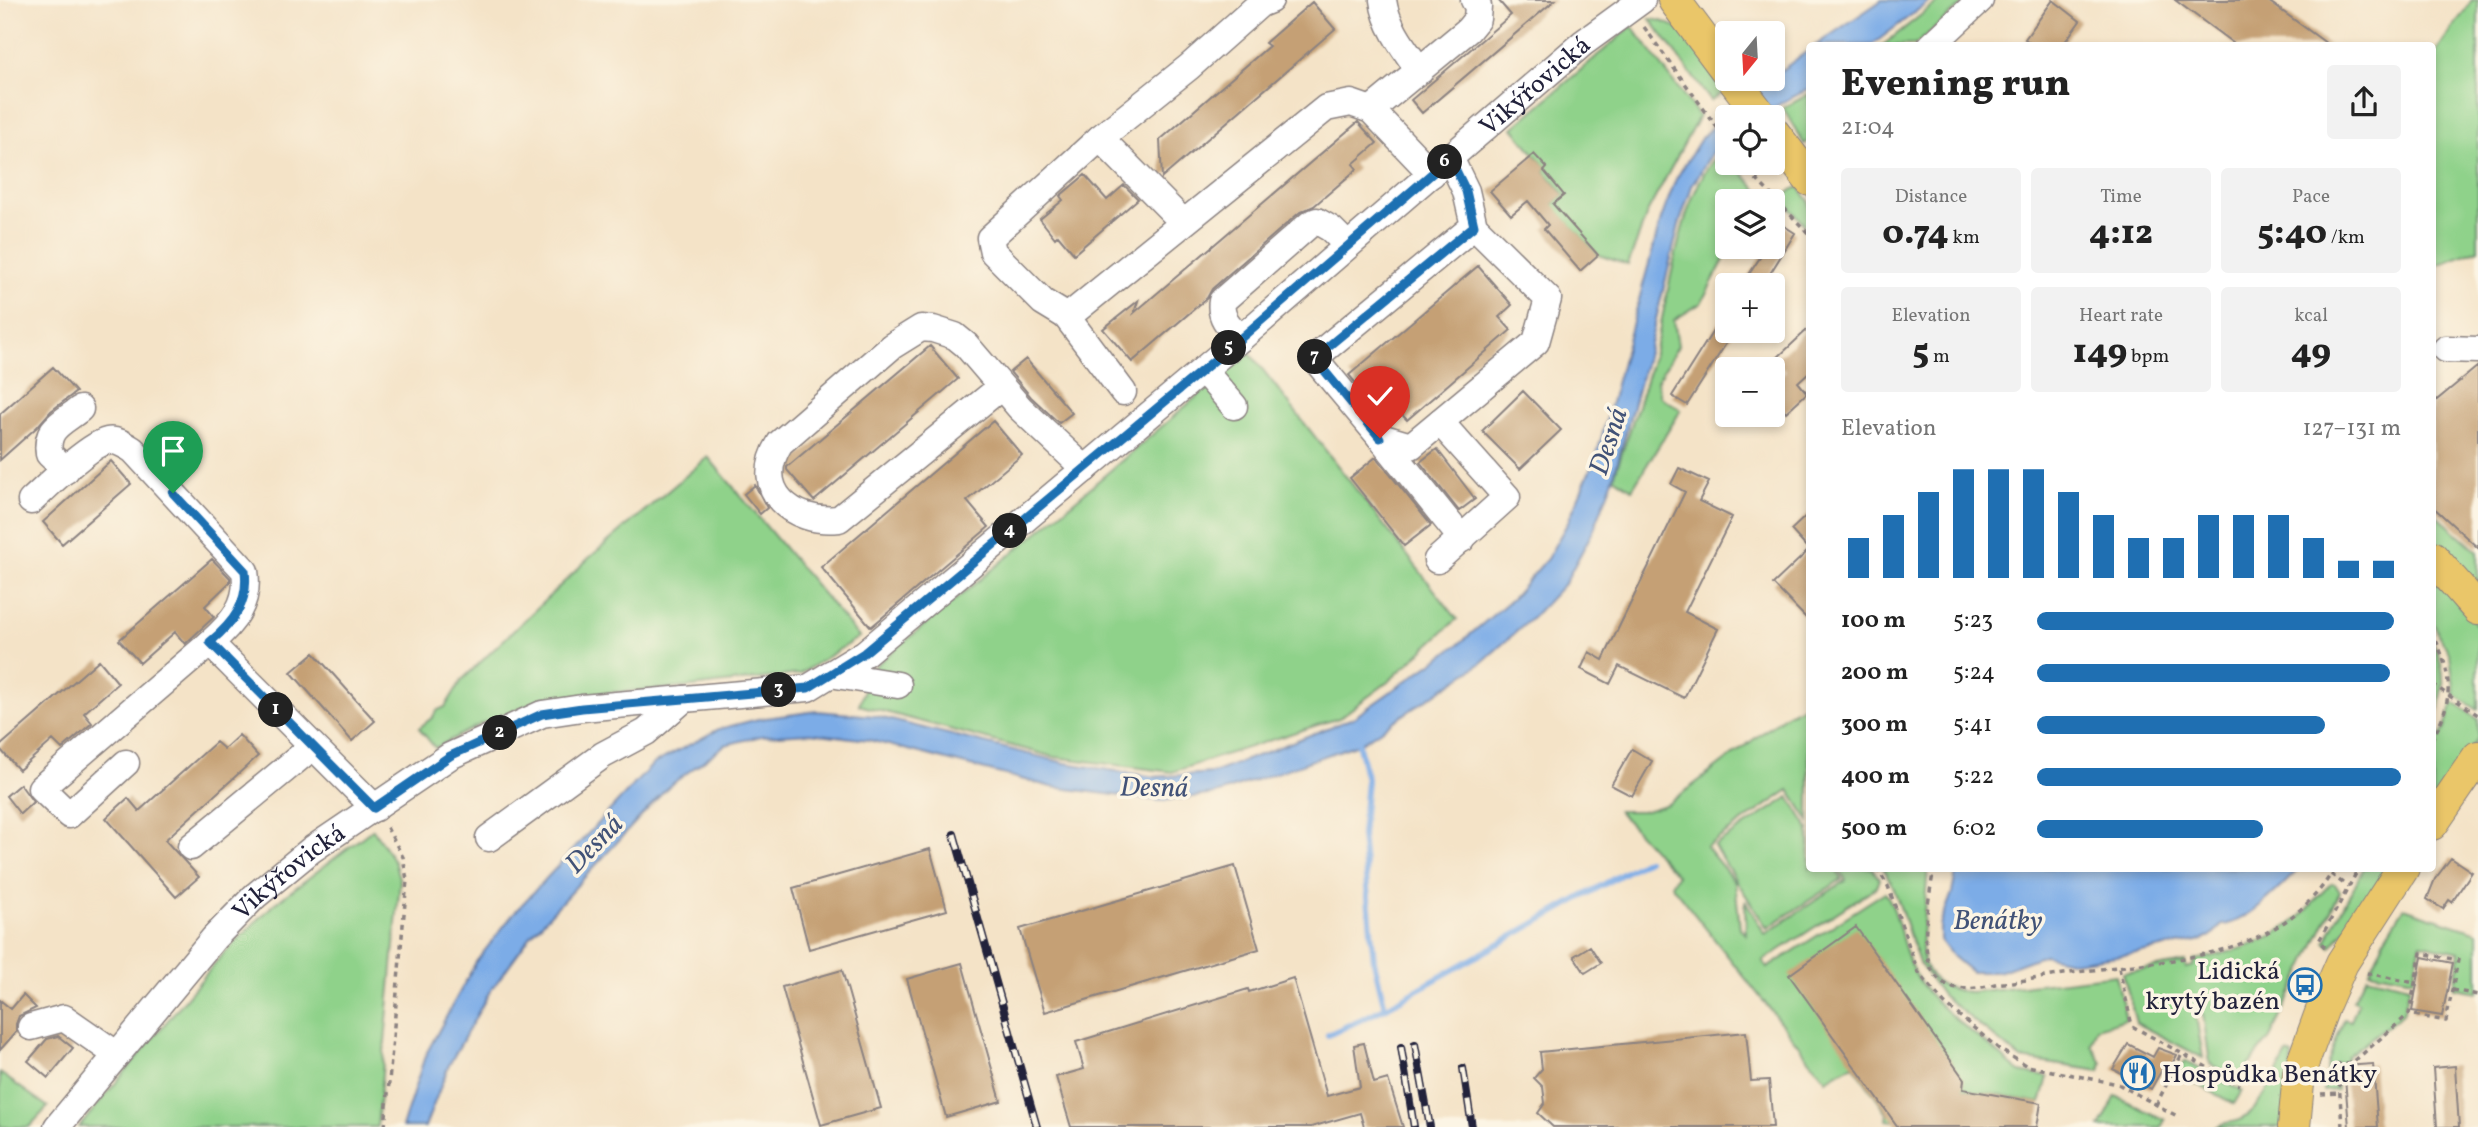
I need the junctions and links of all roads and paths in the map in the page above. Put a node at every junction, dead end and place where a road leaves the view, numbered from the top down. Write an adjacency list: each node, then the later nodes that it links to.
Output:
1 (1270, 0): 12 (street)
2 (1383, 0): 9 (street)
3 (1474, 0): 9 (street)
4 (1674, 0): 8 (main road)
5 (1980, 0): 7 (street)
6 (1637, 5): 11 (path); 14 (street, Vikýřovická)
7 (1935, 42)
8 (1715, 54)
9 (1420, 71): 10 (street)
10 (1371, 110): 14 (street); 17 (street)
11 (1715, 125)
12 (1100, 138): 17 (street); 21 (street)
13 (1785, 147): 15 (main road)
14 (1441, 166): 18 (street); 20 (street, Vikýřovická)
15 (1806, 169)
16 (1754, 175): 19 (path)
17 (1183, 222): 21 (street)
18 (1474, 226): 30 (street); 31 (street)
19 (1806, 230)
20 (1347, 245): 22 (street, Vikýřovická); 22 (street)
21 (1066, 316): 27 (street)
22 (1241, 338): 25 (street, Vikýřovická)
23 (2446, 349): 24 (street)
24 (2478, 351)
25 (1203, 370): 28 (street); 32 (street, Vikýřovická)
26 (1001, 387): 26 (street); 32 (street)
27 (1123, 391)
28 (1234, 406)
29 (80, 409): 33 (street)
30 (1440, 422): 31 (street); 35 (street)
31 (1380, 438): 35 (street)
32 (1085, 469): 41 (street, Vikýřovická)
33 (66, 470): 34 (street); 40 (street)
34 (32, 501)
35 (1462, 539): 36 (street)
36 (1437, 559)
37 (2436, 562): 38 (main road)
38 (2478, 609)
39 (2436, 640): 44 (path)
40 (210, 642): 48 (street); 50 (street)
41 (830, 674): 42 (street); 45 (street, Vikýřovická)
42 (898, 685)
43 (2436, 687): 44 (path)
44 (2450, 696): 46 (path); 47 (path)
45 (684, 699): 51 (street, Vikýřovická); 53 (street)
46 (2478, 715)
47 (2436, 732)
48 (312, 747): 51 (street); 54 (street)
49 (2478, 757): 52 (main road)
50 (126, 763)
51 (374, 808): 68 (street, Vikýřovická); 76 (path)
52 (2436, 818)
53 (489, 838)
54 (191, 847)
55 (1879, 872): 73 (path)
56 (1933, 872): 61 (path)
57 (2357, 872): 60 (path)
58 (2401, 872): 62 (main road)
59 (2331, 874): 60 (path); 61 (path)
60 (2348, 887): 62 (path)
61 (2119, 968): 69 (path)
62 (2355, 968): 63 (path); 77 (main road)
63 (2416, 984): 64 (path); 66 (path)
64 (2452, 990): 65 (path); 66 (path)
65 (2478, 995)
66 (2409, 1014): 71 (path)
67 (31, 1027): 68 (street)
68 (116, 1054): 75 (street, Vikýřovická)
69 (2182, 1054): 70 (path); 73 (path)
70 (2239, 1085)
71 (2340, 1093): 72 (path); 78 (path)
72 (2320, 1094)
73 (2156, 1105): 74 (path)
74 (2177, 1116)
75 (57, 1127)
76 (385, 1127)
77 (2294, 1127)
78 (2342, 1127)

